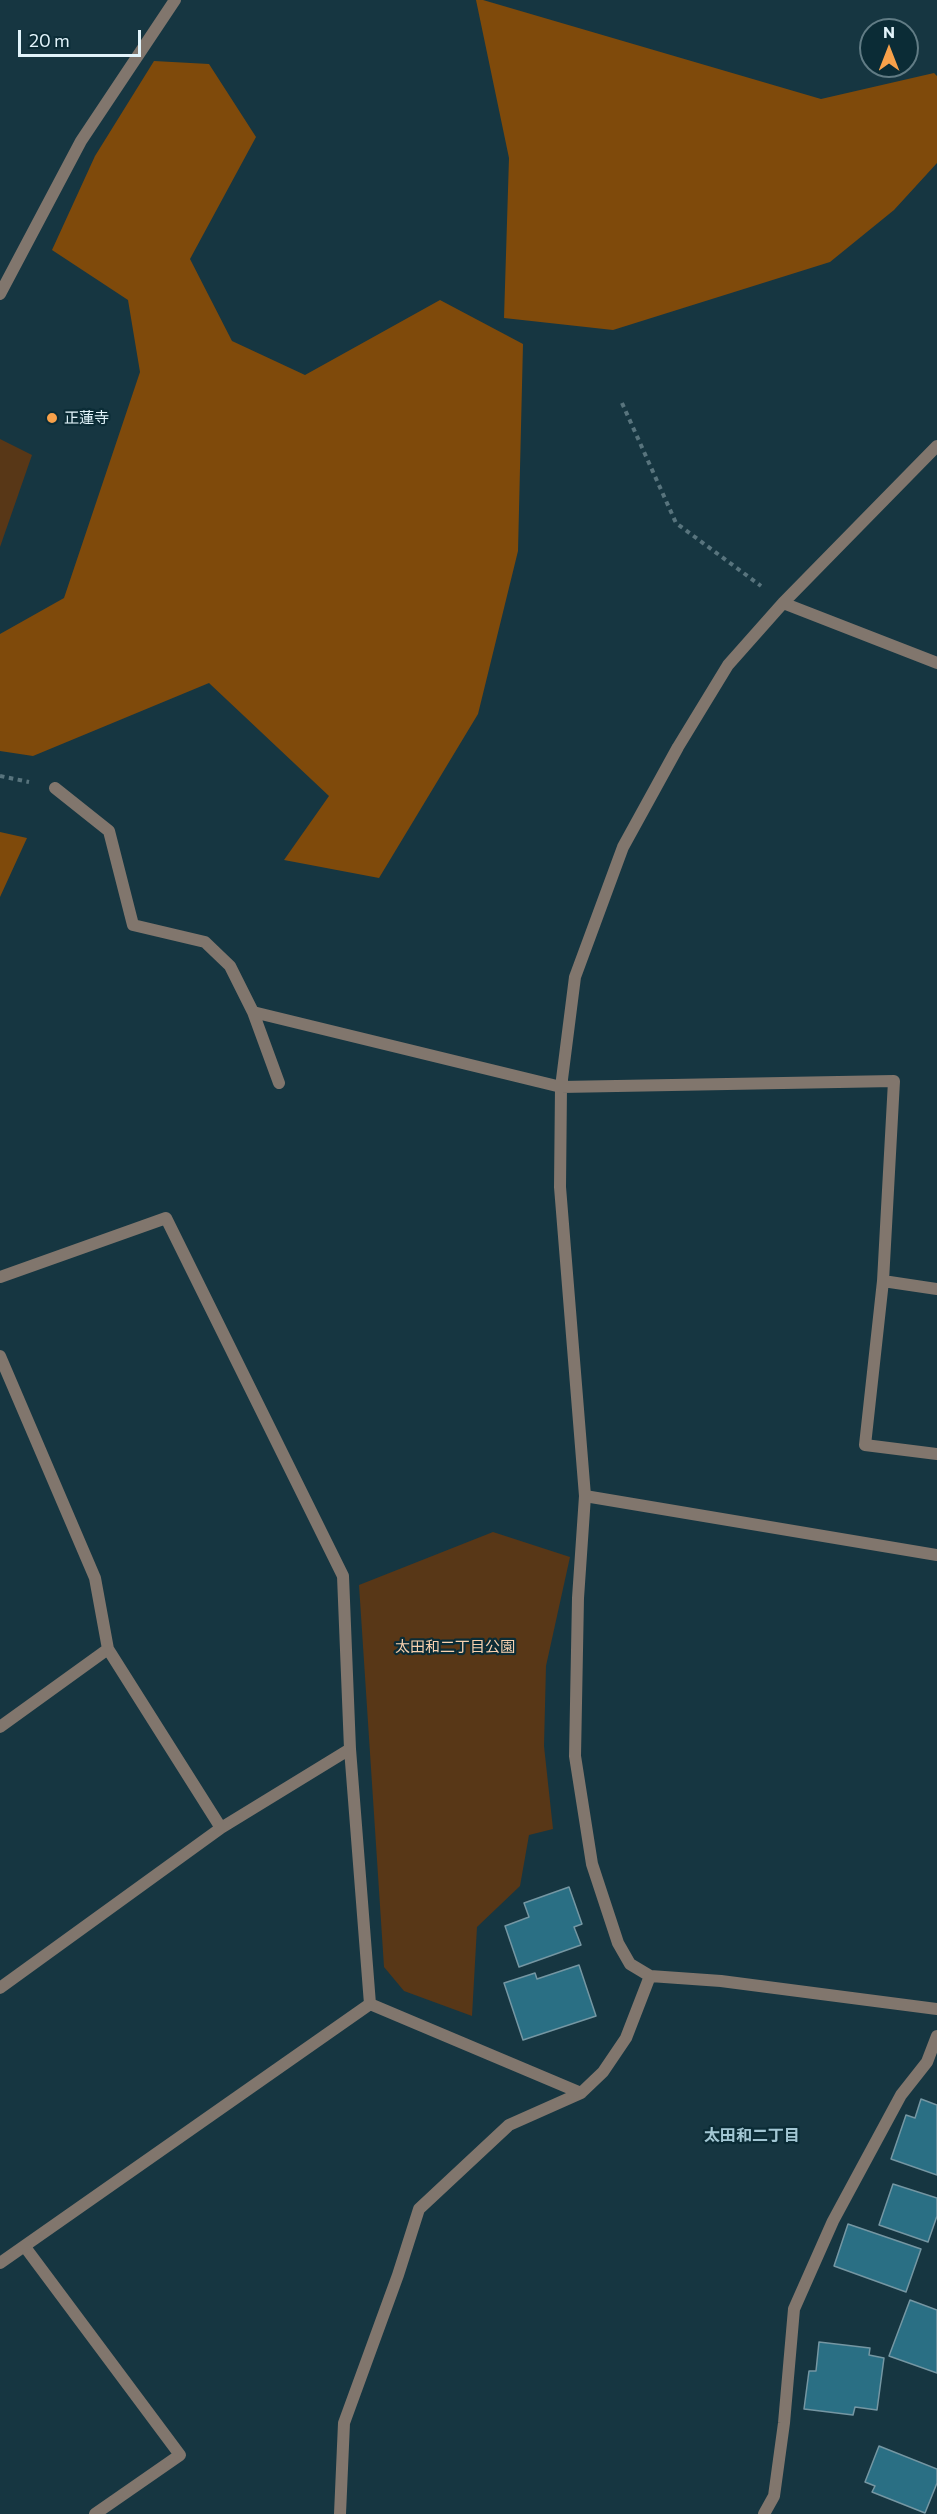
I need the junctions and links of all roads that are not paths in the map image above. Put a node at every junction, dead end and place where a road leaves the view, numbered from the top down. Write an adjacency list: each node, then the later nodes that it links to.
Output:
1 (175, 0): 2 (street)
2 (0, 294)
3 (937, 446): 4 (street)
4 (783, 603): 5 (street); 9 (street)
5 (937, 663)
6 (55, 788): 7 (street)
7 (254, 1012): 8 (street); 9 (street)
8 (279, 1083)
9 (561, 1087): 11 (street); 15 (street)
10 (0, 1277): 19 (street)
11 (883, 1281): 12 (street); 14 (street)
12 (937, 1289)
13 (0, 1356): 17 (street)
14 (937, 1454)
15 (585, 1496): 16 (street); 21 (street)
16 (937, 1555)
17 (108, 1649): 18 (street); 20 (street)
18 (0, 1727)
19 (350, 1749): 20 (street); 23 (street)
20 (221, 1828): 22 (street)
21 (650, 1976): 24 (street); 26 (street)
22 (0, 1988)
23 (370, 2004): 26 (street); 27 (street)
24 (937, 2009)
25 (937, 2036): 31 (street)
26 (581, 2093): 30 (street)
27 (25, 2247): 28 (street); 29 (street)
28 (0, 2263)
29 (95, 2514)
30 (340, 2514)
31 (764, 2514)

